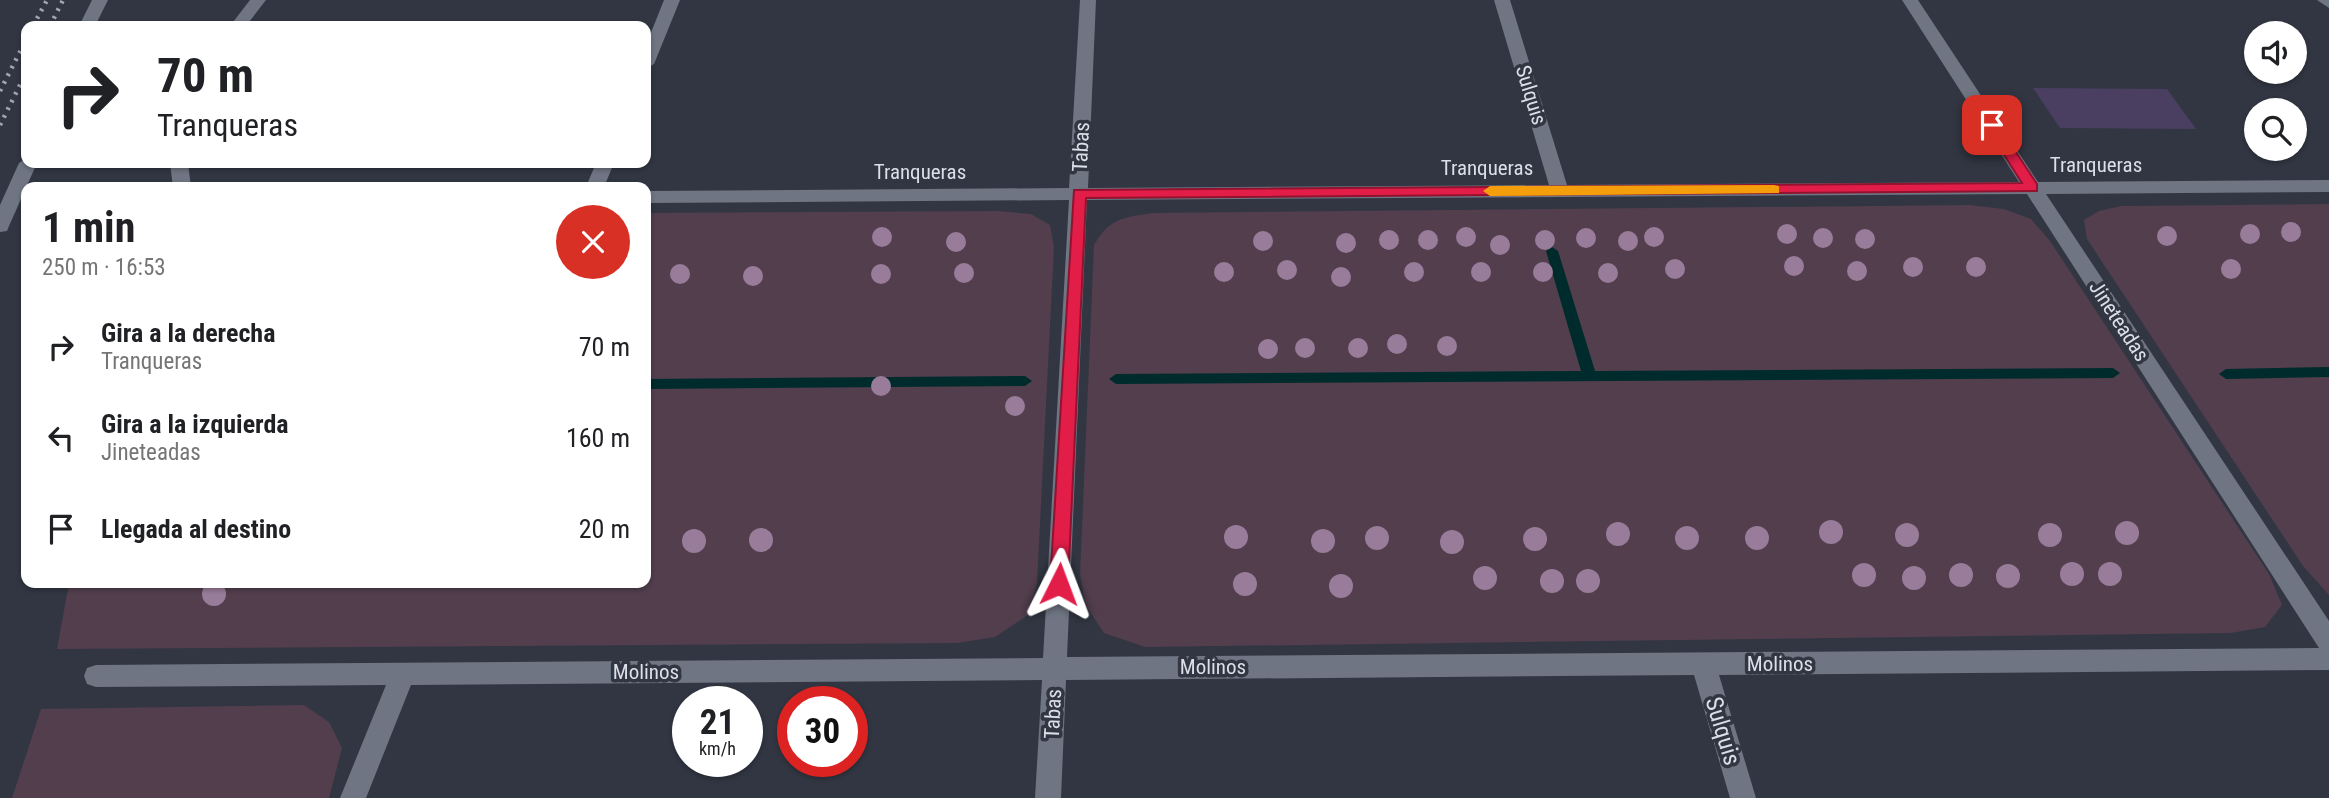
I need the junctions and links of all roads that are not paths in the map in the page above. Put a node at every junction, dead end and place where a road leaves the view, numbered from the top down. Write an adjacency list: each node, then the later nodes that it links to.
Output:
1 (100, 0): 7 (street)
2 (258, 0): 8 (street)
3 (672, 0): 9 (street)
4 (1088, 0): 14 (street, Tabas)
5 (1502, 0): 13 (street, Sulquis)
6 (1910, 0): 12 (street, Jineteadas)
7 (90, 21)
8 (242, 21)
9 (651, 52)
10 (26, 168): 16 (street)
11 (2329, 186): 12 (street, Tranqueras)
12 (2032, 188): 13 (street, Tranqueras); 17 (street, Jineteadas)
13 (1560, 191): 14 (street, Tranqueras)
14 (1079, 194): 15 (street, Tranqueras); 20 (street, Tabas)
15 (651, 197)
16 (0, 226)
17 (2329, 642)
18 (2329, 659): 19 (street, Molinos)
19 (1703, 664): 20 (street, Molinos); 25 (street, Sulquis)
20 (1055, 668): 21 (street, Molinos); 24 (street, Tabas)
21 (403, 674): 22 (street, Molinos); 23 (street)
22 (96, 676)
23 (353, 798)
24 (1048, 798)
25 (1743, 798)

